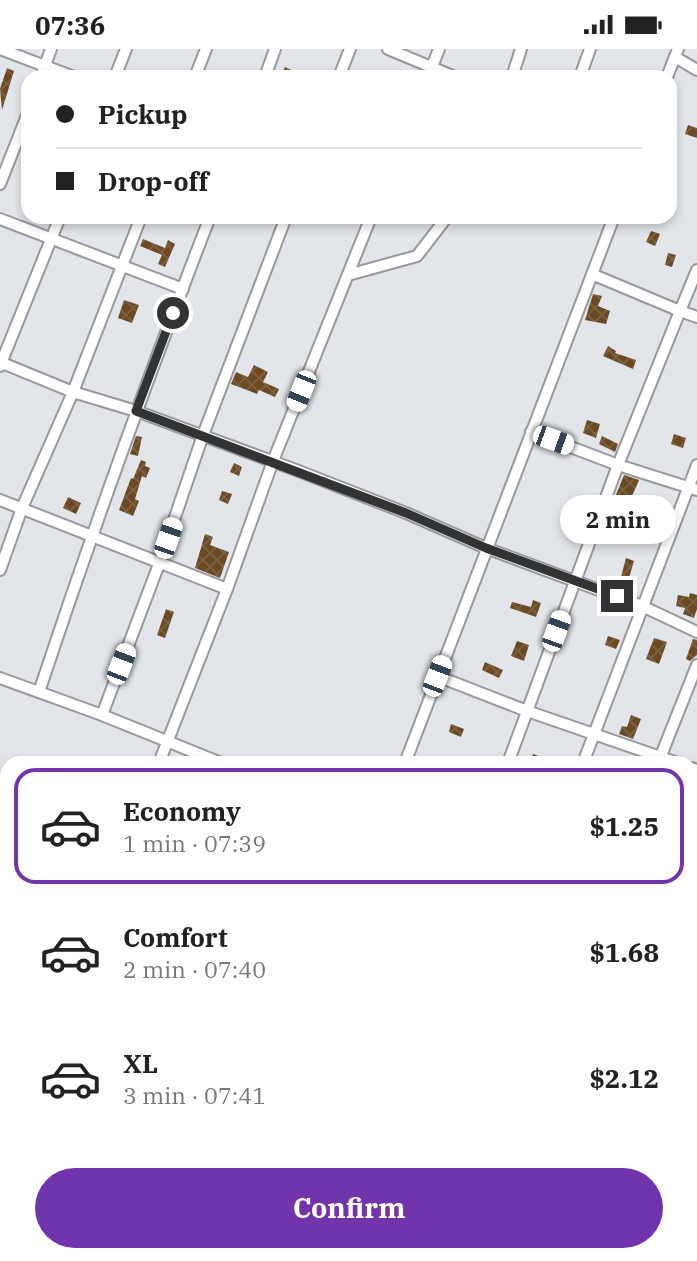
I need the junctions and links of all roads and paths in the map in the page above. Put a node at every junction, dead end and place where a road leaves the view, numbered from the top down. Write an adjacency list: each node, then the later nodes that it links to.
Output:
1 (0, 49): 12 (street)
2 (51, 49): 12 (street)
3 (126, 49): 15 (street)
4 (206, 49): 16 (street)
5 (275, 49): 17 (street)
6 (350, 49): 18 (street)
7 (388, 49): 19 (street)
8 (439, 49): 20 (street)
9 (521, 49): 21 (street)
10 (590, 49): 22 (street)
11 (676, 53): 23 (street); 24 (street)
12 (46, 66): 13 (street); 14 (street)
13 (44, 70)
14 (56, 70)
15 (118, 70)
16 (198, 70)
17 (267, 70)
18 (342, 70)
19 (426, 70)
20 (431, 70)
21 (514, 70)
22 (582, 70)
23 (670, 70)
24 (697, 70)
25 (21, 131): 26 (street)
26 (0, 184)
27 (0, 219): 35 (street)
28 (57, 224): 35 (street)
29 (138, 224): 36 (street)
30 (208, 224): 40 (street)
31 (283, 224): 47 (street)
32 (368, 224): 38 (street)
33 (442, 224): 38 (street)
34 (612, 224): 39 (street)
35 (51, 239): 36 (street); 43 (street)
36 (122, 265): 40 (street); 44 (street)
37 (697, 270): 41 (street)
38 (348, 275): 48 (street)
39 (594, 275): 41 (street); 46 (street)
40 (183, 289): 45 (street)
41 (680, 311): 42 (street); 49 (street)
42 (697, 317)
43 (0, 363): 44 (street)
44 (73, 392): 45 (street); 53 (street)
45 (136, 411): 47 (street); 54 (street)
46 (531, 432): 49 (street); 55 (street)
47 (203, 435): 48 (street); 56 (street)
48 (273, 461): 55 (street); 59 (street)
49 (618, 465): 51 (street); 58 (street)
50 (697, 465): 51 (street)
51 (693, 489): 60 (street)
52 (0, 500): 53 (street)
53 (22, 508): 54 (street); 57 (street)
54 (91, 537): 56 (street); 65 (street)
55 (486, 548): 58 (street); 63 (street)
56 (159, 563): 59 (street); 67 (street)
57 (0, 570)
58 (575, 582): 60 (street); 66 (street)
59 (227, 589): 69 (street)
60 (642, 606): 61 (street); 68 (street)
61 (697, 632)
62 (697, 665): 76 (street)
63 (437, 676): 66 (street); 72 (street)
64 (0, 678): 65 (street)
65 (40, 692): 67 (street)
66 (527, 711): 68 (street); 73 (street)
67 (102, 715): 69 (street)
68 (594, 734): 74 (street); 75 (street)
69 (168, 741): 70 (street); 71 (street)
70 (162, 756)
71 (204, 756)
72 (408, 756)
73 (511, 756)
74 (586, 756)
75 (649, 756)
76 (661, 756)

